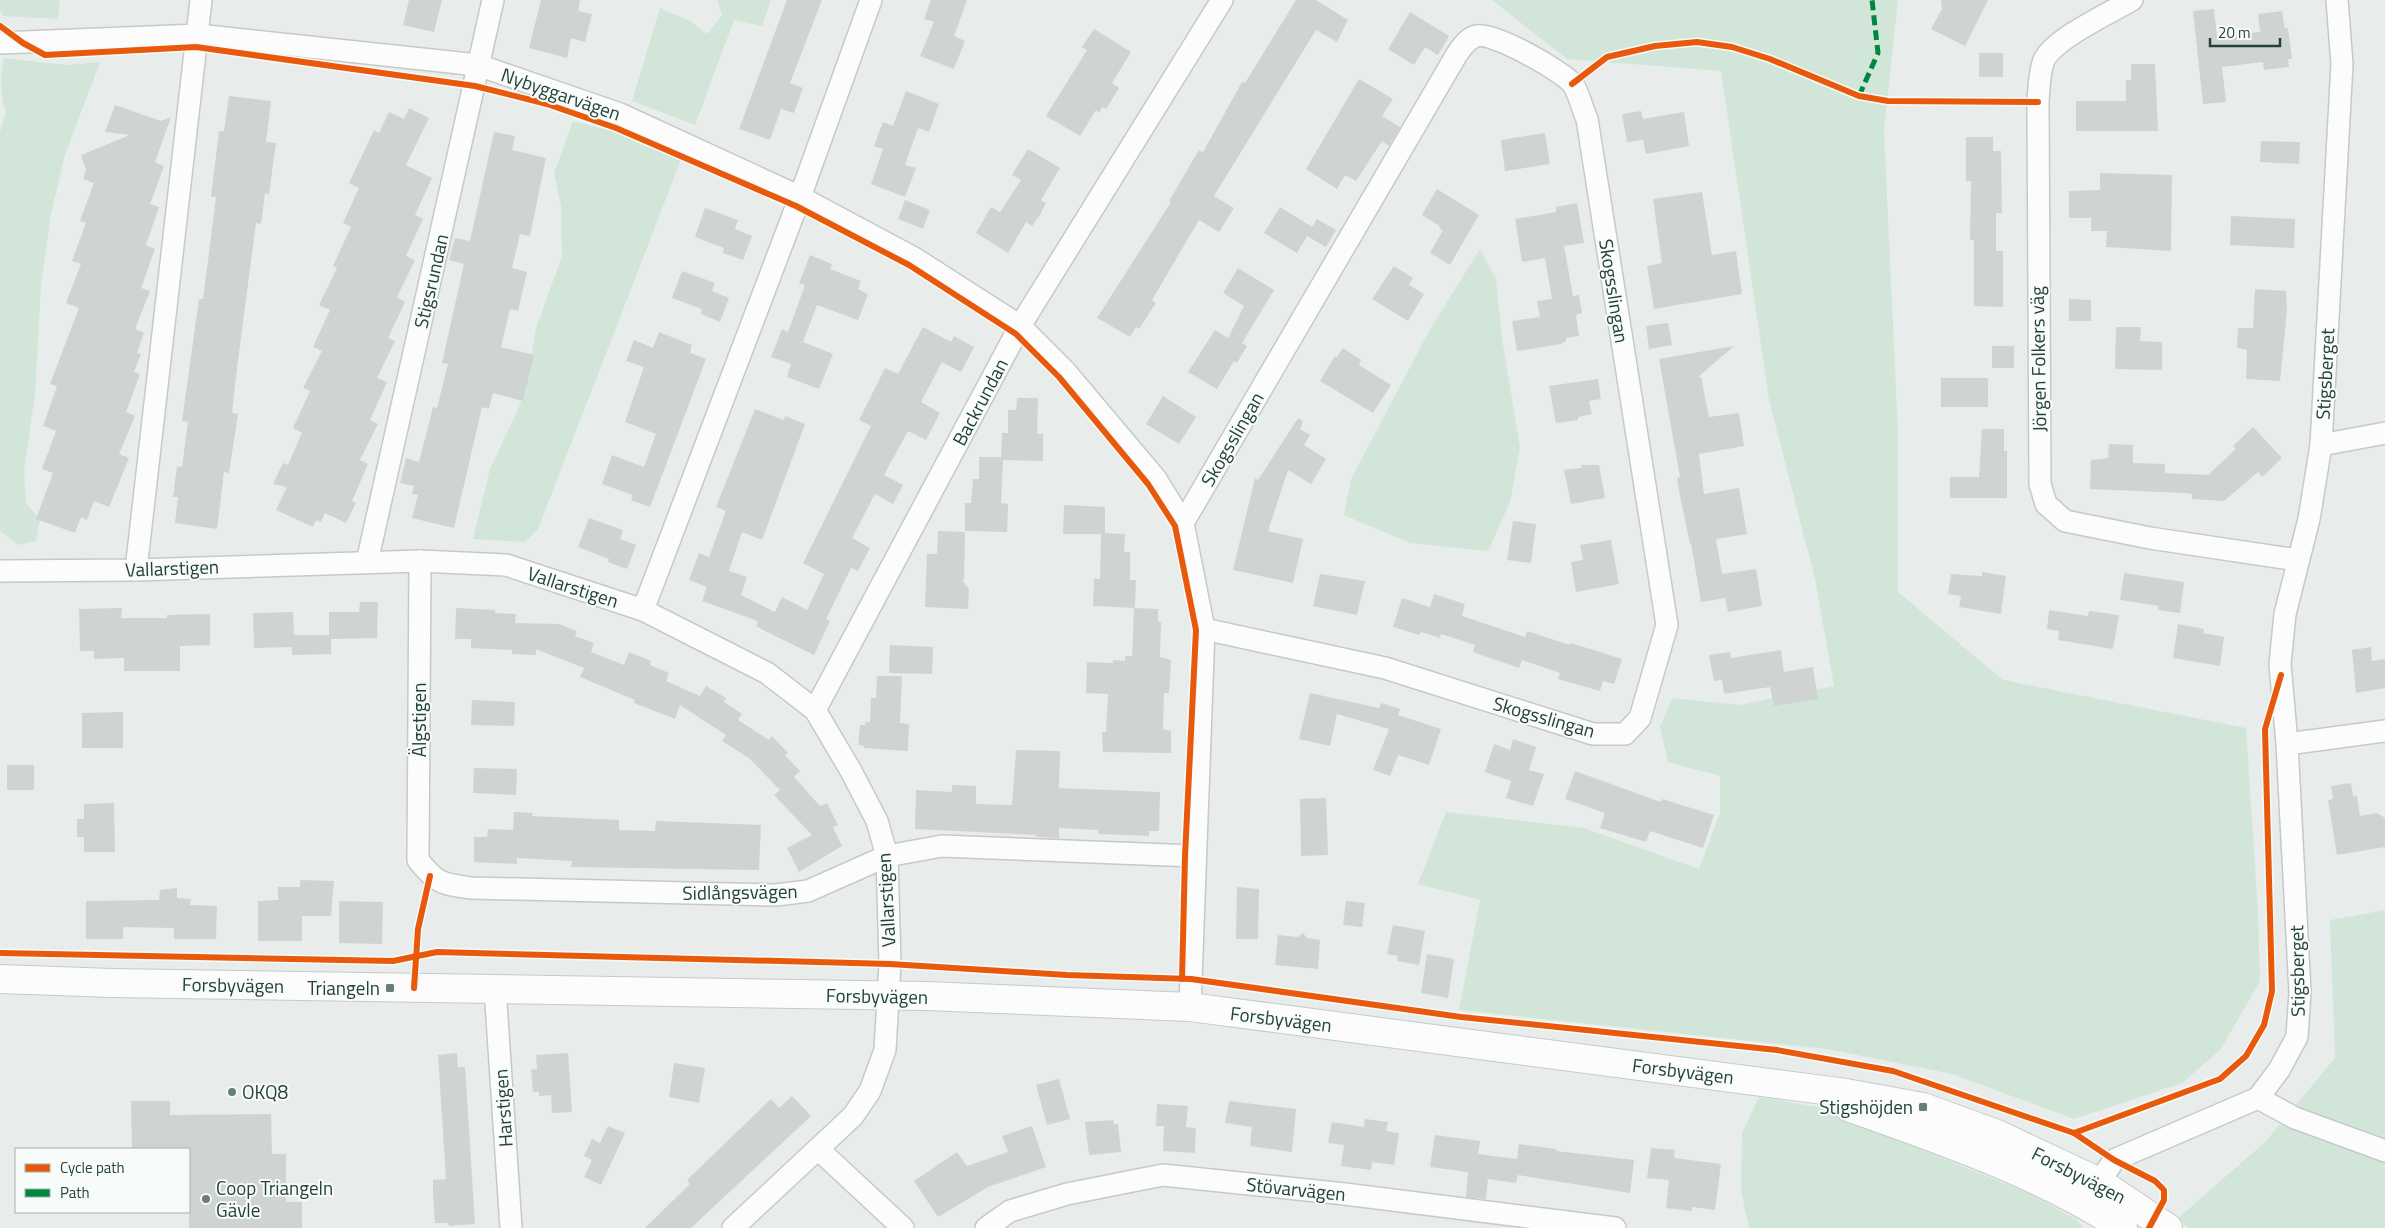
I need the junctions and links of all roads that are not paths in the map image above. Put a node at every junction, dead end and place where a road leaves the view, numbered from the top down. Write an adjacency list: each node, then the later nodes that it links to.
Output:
1 (201, 0): 7 (street)
2 (493, 0): 9 (street, Stigsrundan)
3 (871, 0): 10 (street)
4 (1222, 0): 11 (street, Backrundan)
5 (2132, 0): 15 (street, Jörgen Folkers väg)
6 (2337, 0): 13 (street, Stigsberget)
7 (198, 35): 8 (street, Nybyggarvägen); 9 (street, Nybyggarvägen); 18 (street)
8 (0, 43)
9 (478, 65): 10 (street, Nybyggarvägen); 17 (street, Stigsrundan)
10 (800, 197): 11 (street, Nybyggarvägen); 20 (street)
11 (1020, 326): 14 (street, Nybyggarvägen); 22 (street, Backrundan)
12 (2385, 433): 13 (street)
13 (2321, 445): 15 (street, Stigsberget)
14 (1183, 523): 21 (street, Nybyggarvägen); 21 (street, Skogsslingan)
15 (2298, 560): 24 (street, Stigsberget)
16 (420, 561): 17 (street, Vallarstigen); 20 (street, Vallarstigen); 27 (street, Älgstigen)
17 (367, 562): 18 (street, Vallarstigen)
18 (136, 570): 19 (street, Vallarstigen)
19 (0, 571)
20 (643, 610): 22 (street, Vallarstigen)
21 (1204, 629): 26 (street, Nybyggarvägen)
22 (815, 710): 25 (street, Vallarstigen)
23 (2385, 731): 24 (street)
24 (2287, 744): 32 (street, Stigsberget)
25 (887, 856): 26 (street, Sidlångsvägen); 27 (street, Sidlångsvägen); 30 (street, Vallarstigen)
26 (1194, 856): 31 (street, Nybyggarvägen)
27 (430, 876)
28 (0, 979): 29 (street, Forsbyvägen)
29 (495, 988): 30 (street, Forsbyvägen); 36 (street, Harstigen)
30 (889, 996): 31 (street, Forsbyvägen); 33 (street, Vallarstigen)
31 (1190, 1007): 35 (street, Forsbyvägen)
32 (2258, 1098): 34 (street); 35 (street, Stigsberget)
33 (818, 1149): 37 (street, Vallarstigen); 38 (street)
34 (2385, 1151)
35 (2092, 1193): 41 (street, Forsbyvägen); 42 (street, Forsbyvägen)
36 (510, 1228)
37 (733, 1228)
38 (903, 1228)
39 (986, 1228): 40 (street, Stövarvägen)
40 (1615, 1228)
41 (2123, 1228)
42 (2168, 1228)

